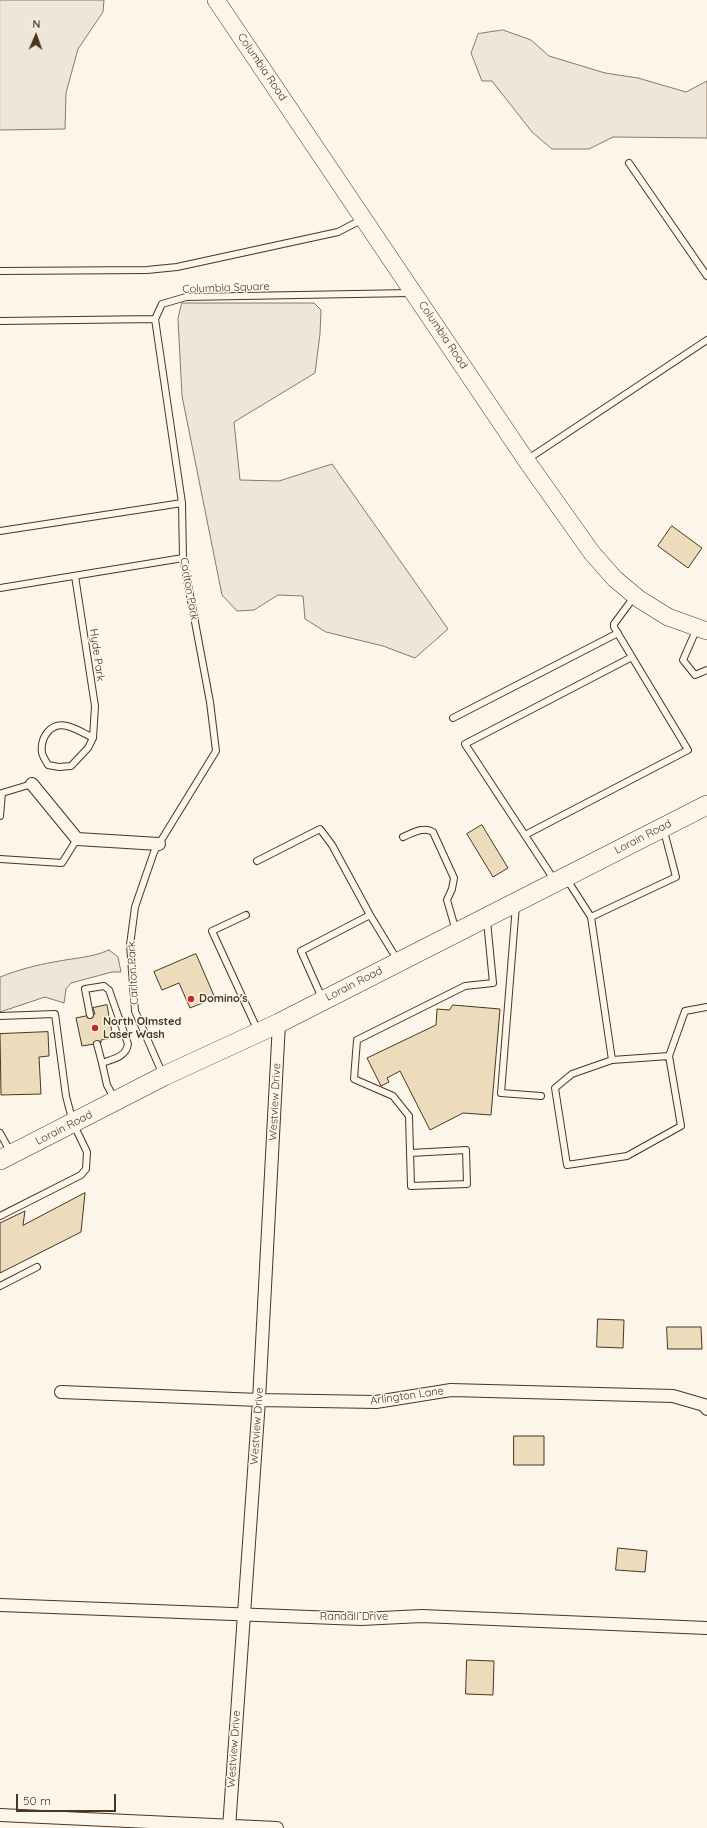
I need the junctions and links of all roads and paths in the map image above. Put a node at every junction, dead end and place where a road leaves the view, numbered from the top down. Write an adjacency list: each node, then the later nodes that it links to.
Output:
1 (216, 0): 3 (main road, Columbia Road)
2 (629, 163): 5 (lane)
3 (364, 218): 4 (lane); 6 (main road, Columbia Road)
4 (0, 271)
5 (707, 276)
6 (415, 293): 7 (lane, Columbia Square); 10 (main road, Columbia Road)
7 (155, 319): 8 (lane); 11 (lane, Carlton Park)
8 (0, 321)
9 (707, 340): 10 (lane)
10 (526, 460): 16 (main road, Columbia Road)
11 (182, 503): 12 (lane); 13 (lane, Carlton Park)
12 (0, 531)
13 (183, 558): 14 (lane); 30 (lane, Carlton Park)
14 (75, 576): 15 (lane); 22 (lane, Hyde Park)
15 (0, 588)
16 (635, 596): 17 (main road, Columbia Road); 18 (lane)
17 (703, 628): 20 (lane)
18 (618, 633): 19 (lane); 21 (lane)
19 (632, 657): 27 (lane); 27 (lane)
20 (707, 670)
21 (453, 718)
22 (93, 738): 22 (lane)
23 (32, 784): 25 (lane); 29 (street)
24 (707, 805): 26 (main road, Lorain Road)
25 (0, 816)
26 (663, 827): 33 (main road, Lorain Road); 38 (lane)
27 (525, 835): 33 (lane)
28 (403, 837): 39 (lane)
29 (77, 839): 30 (street); 31 (lane)
30 (159, 844): 51 (lane, Carlton Park)
31 (0, 859)
32 (257, 861): 36 (lane)
33 (560, 880): 34 (main road, Lorain Road); 38 (lane)
34 (516, 902): 37 (main road, Lorain Road); 52 (lane)
35 (246, 915): 46 (lane)
36 (370, 915): 40 (lane); 41 (lane)
37 (486, 917): 39 (main road, Lorain Road); 56 (lane)
38 (591, 917): 49 (lane)
39 (456, 933): 40 (main road, Lorain Road)
40 (398, 962): 41 (main road, Lorain Road)
41 (323, 1000): 45 (main road, Lorain Road)
42 (707, 1007): 48 (lane)
43 (90, 1015): 50 (lane)
44 (0, 1016): 54 (lane)
45 (279, 1023): 46 (main road, Lorain Road); 62 (street, Westview Drive)
46 (259, 1032): 51 (main road, Lorain Road)
47 (97, 1044): 50 (lane)
48 (669, 1056): 49 (lane); 49 (lane)
49 (612, 1060)
50 (102, 1063): 53 (lane)
51 (164, 1076): 53 (main road, Lorain Road)
52 (541, 1096)
53 (116, 1101): 54 (main road, Lorain Road)
54 (73, 1123): 57 (main road, Lorain Road); 58 (lane)
55 (0, 1133): 57 (lane)
56 (410, 1153): 56 (lane)
57 (6, 1157)
58 (0, 1216)
59 (37, 1266): 60 (lane)
60 (0, 1286)
61 (61, 1392): 62 (street, Arlington Lane)
62 (259, 1400): 63 (street, Arlington Lane); 65 (street, Westview Drive)
63 (706, 1407)
64 (0, 1605): 65 (street, Randall Drive)
65 (243, 1615): 66 (street, Randall Drive); 68 (street, Westview Drive)
66 (707, 1628)
67 (0, 1815): 68 (street)
68 (229, 1827): 69 (street)
69 (277, 1828)

